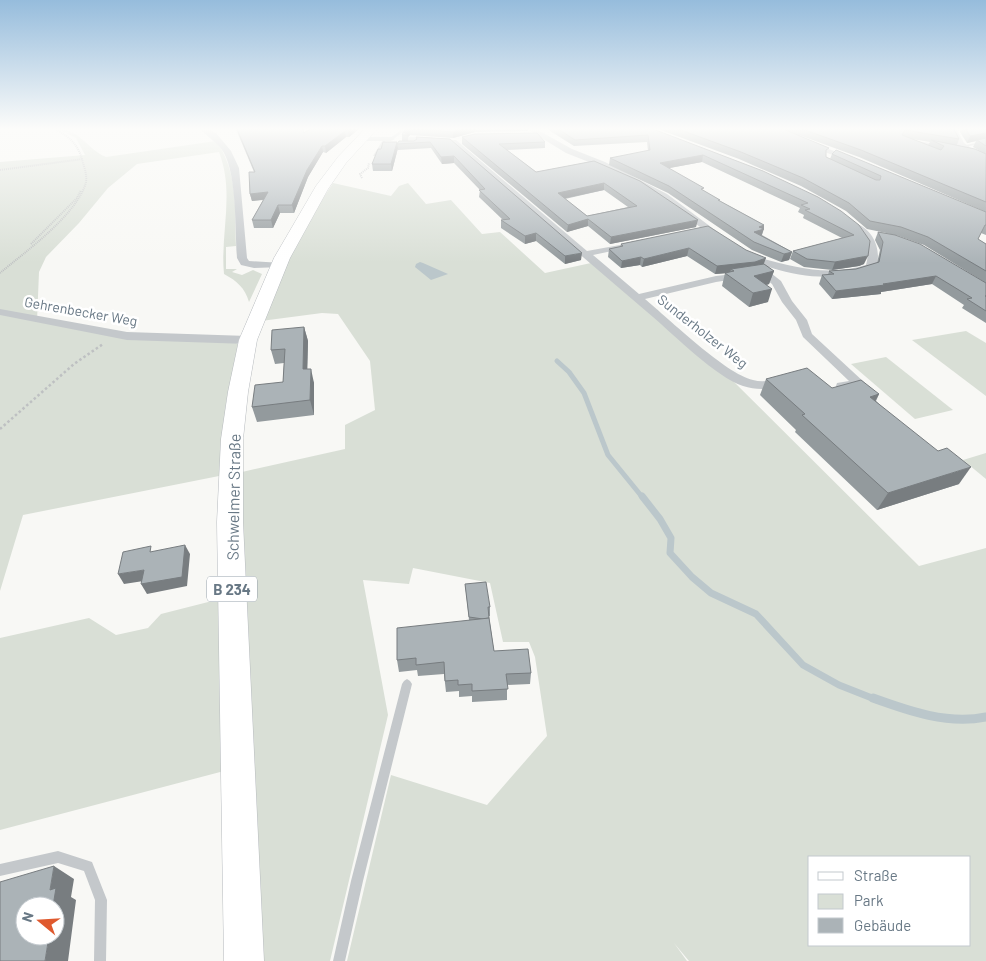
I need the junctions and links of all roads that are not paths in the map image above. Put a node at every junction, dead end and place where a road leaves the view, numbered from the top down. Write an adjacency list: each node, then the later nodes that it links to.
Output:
1 (235, 174): 10 (street)
2 (332, 174): 10 (main road, Schwelmer Straße / B 234)
3 (494, 174): 8 (street, Sunderholzer Weg)
4 (619, 174): 7 (street)
5 (850, 222): 9 (street)
6 (642, 242): 8 (street)
7 (730, 244)
8 (586, 254): 11 (street, Sunderholzer Weg)
9 (749, 256)
10 (278, 266): 13 (main road, Schwelmer Straße / B 234)
11 (638, 298): 14 (street, Sunderholzer Weg); 15 (street, Sunderholzer Weg)
12 (0, 312): 13 (street, Gehrenbecker Weg)
13 (248, 340): 19 (main road, Schwelmer Straße / B 234)
14 (795, 380)
15 (834, 388)
16 (408, 684): 20 (lane)
17 (0, 870): 18 (lane)
18 (100, 961)
19 (244, 961)
20 (339, 961)

